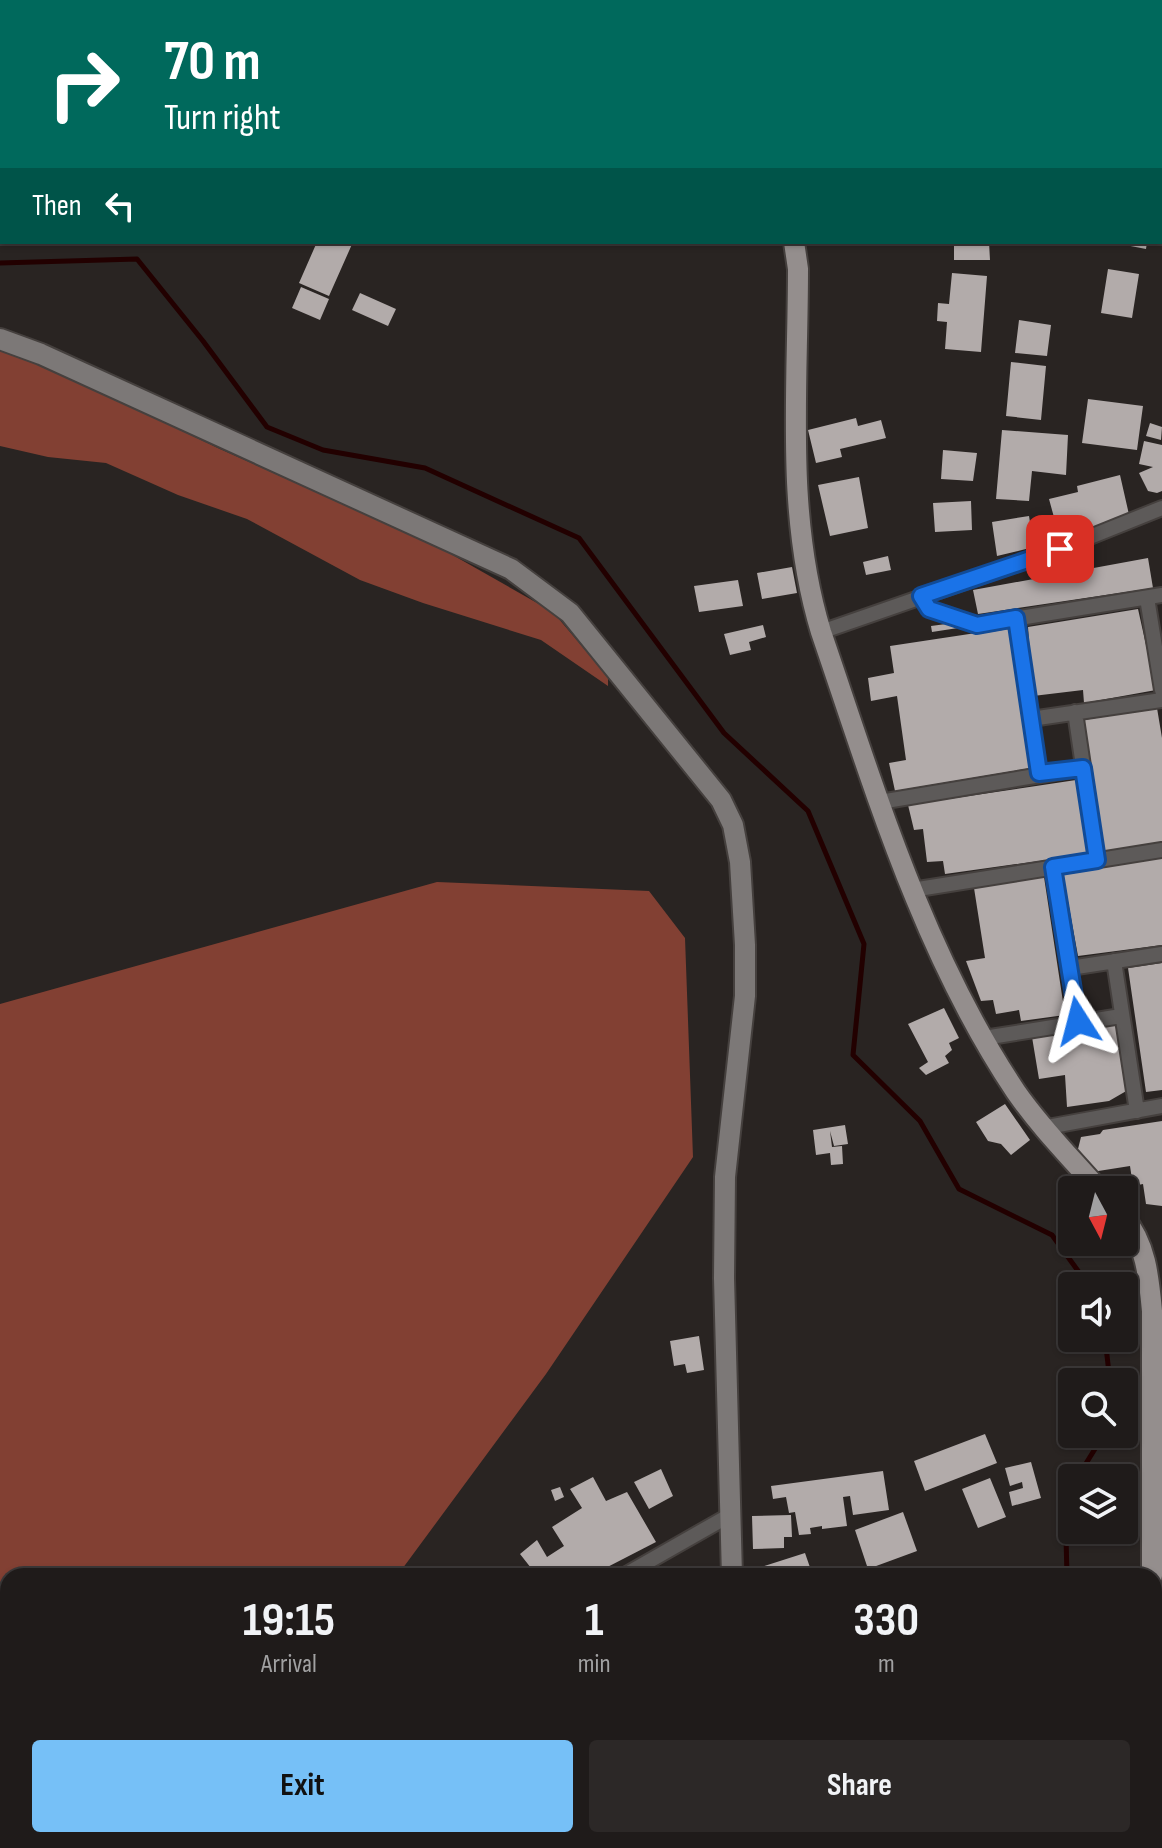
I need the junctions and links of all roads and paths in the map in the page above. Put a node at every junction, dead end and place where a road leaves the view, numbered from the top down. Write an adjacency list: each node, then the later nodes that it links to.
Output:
1 (794, 244): 8 (main road)
2 (0, 339): 33 (main road)
3 (1162, 508): 5 (street)
4 (1162, 595): 6 (street)
5 (921, 596): 7 (street); 8 (street)
6 (1147, 598): 7 (street); 9 (street)
7 (1016, 618): 12 (street)
8 (821, 632): 15 (main road)
9 (1162, 690)
10 (1162, 700): 11 (street)
11 (1075, 712): 12 (street); 13 (street)
12 (1031, 719): 14 (street)
13 (1083, 768): 14 (street); 17 (street)
14 (1039, 773): 15 (street)
15 (880, 802): 19 (main road)
16 (1162, 850): 17 (street)
17 (1097, 860): 18 (street)
18 (1053, 867): 19 (street); 22 (street)
19 (912, 890): 25 (main road)
20 (1162, 954): 21 (street)
21 (1114, 961): 22 (street); 23 (street)
22 (1070, 968): 24 (street)
23 (1121, 1016): 24 (street); 27 (street)
24 (1078, 1021): 25 (street)
25 (984, 1038): 28 (main road)
26 (1162, 1106): 27 (street)
27 (1137, 1111): 28 (street)
28 (1042, 1128): 29 (main road)
29 (1086, 1176)
30 (1138, 1244): 31 (main road)
31 (1157, 1347): 32 (main road)
32 (1157, 1420): 36 (main road)
33 (730, 1515): 34 (street); 35 (main road)
34 (637, 1568)
35 (732, 1568)
36 (1152, 1568)

